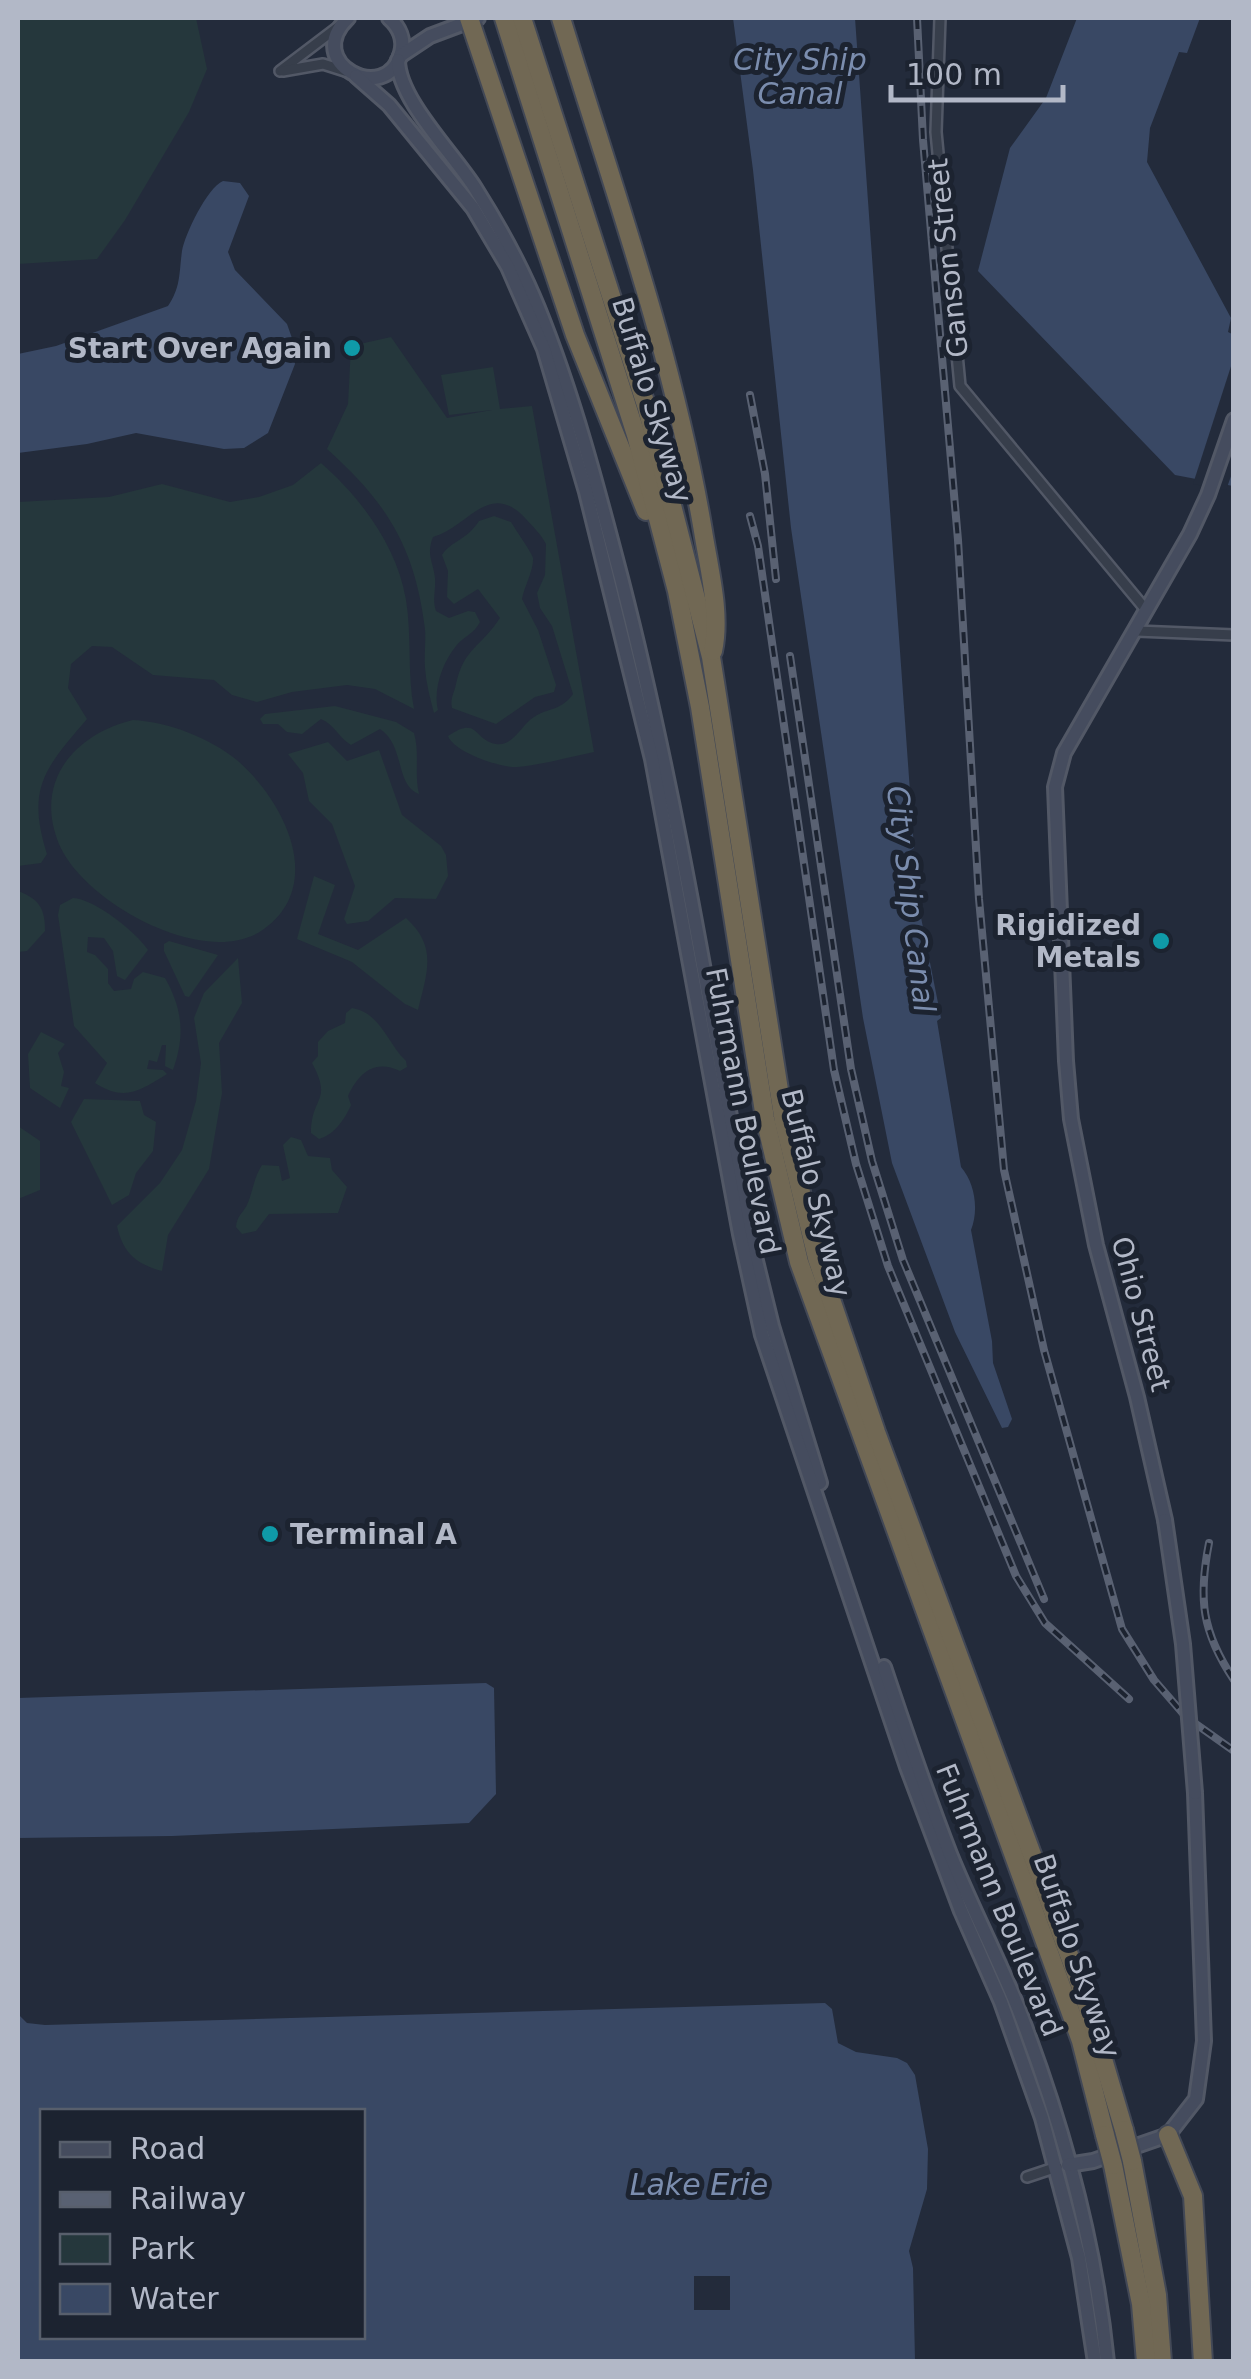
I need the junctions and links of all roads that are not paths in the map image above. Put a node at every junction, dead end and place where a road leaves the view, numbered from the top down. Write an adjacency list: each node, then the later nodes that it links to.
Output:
1 (510, 18): 12 (highway, Buffalo Skyway); 16 (highway, Buffalo Skyway)
2 (561, 18): 16 (highway)
3 (940, 18): 13 (street, Ganson Street)
4 (472, 19): 7 (street); 12 (highway)
5 (392, 20): 7 (street); 8 (street, Fuhrmann Boulevard)
6 (344, 21): 9 (street); 9 (street)
7 (446, 28): 8 (street)
8 (399, 58): 9 (street); 10 (street, Fuhrmann Boulevard)
9 (354, 75): 10 (street, Fuhrmann Boulevard)
10 (543, 334): 18 (street, Fuhrmann Boulevard)
11 (1234, 420): 13 (street, Ohio Street)
12 (678, 590): 17 (highway, Buffalo Skyway)
13 (1147, 612): 14 (street, Ohio Street)
14 (1137, 631): 15 (street); 20 (street, Ohio Street, bridge)
15 (1234, 635)
16 (711, 657): 17 (highway, Buffalo Skyway)
17 (722, 786): 19 (highway, Buffalo Skyway); 19 (highway, Buffalo Skyway)
18 (967, 1908): 21 (street, Fuhrmann Boulevard); 22 (street, Fuhrmann Boulevard)
19 (1115, 2133): 26 (highway, Buffalo Skyway, bridge); 27 (highway, Buffalo Skyway, bridge)
20 (1168, 2136): 21 (street); 28 (highway)
21 (1072, 2164): 22 (street); 25 (street, Fuhrmann Boulevard)
22 (1057, 2167): 23 (street); 24 (street, Fuhrmann Boulevard)
23 (1028, 2177)
24 (1094, 2362)
25 (1107, 2362)
26 (1146, 2362)
27 (1162, 2362)
28 (1204, 2362)

